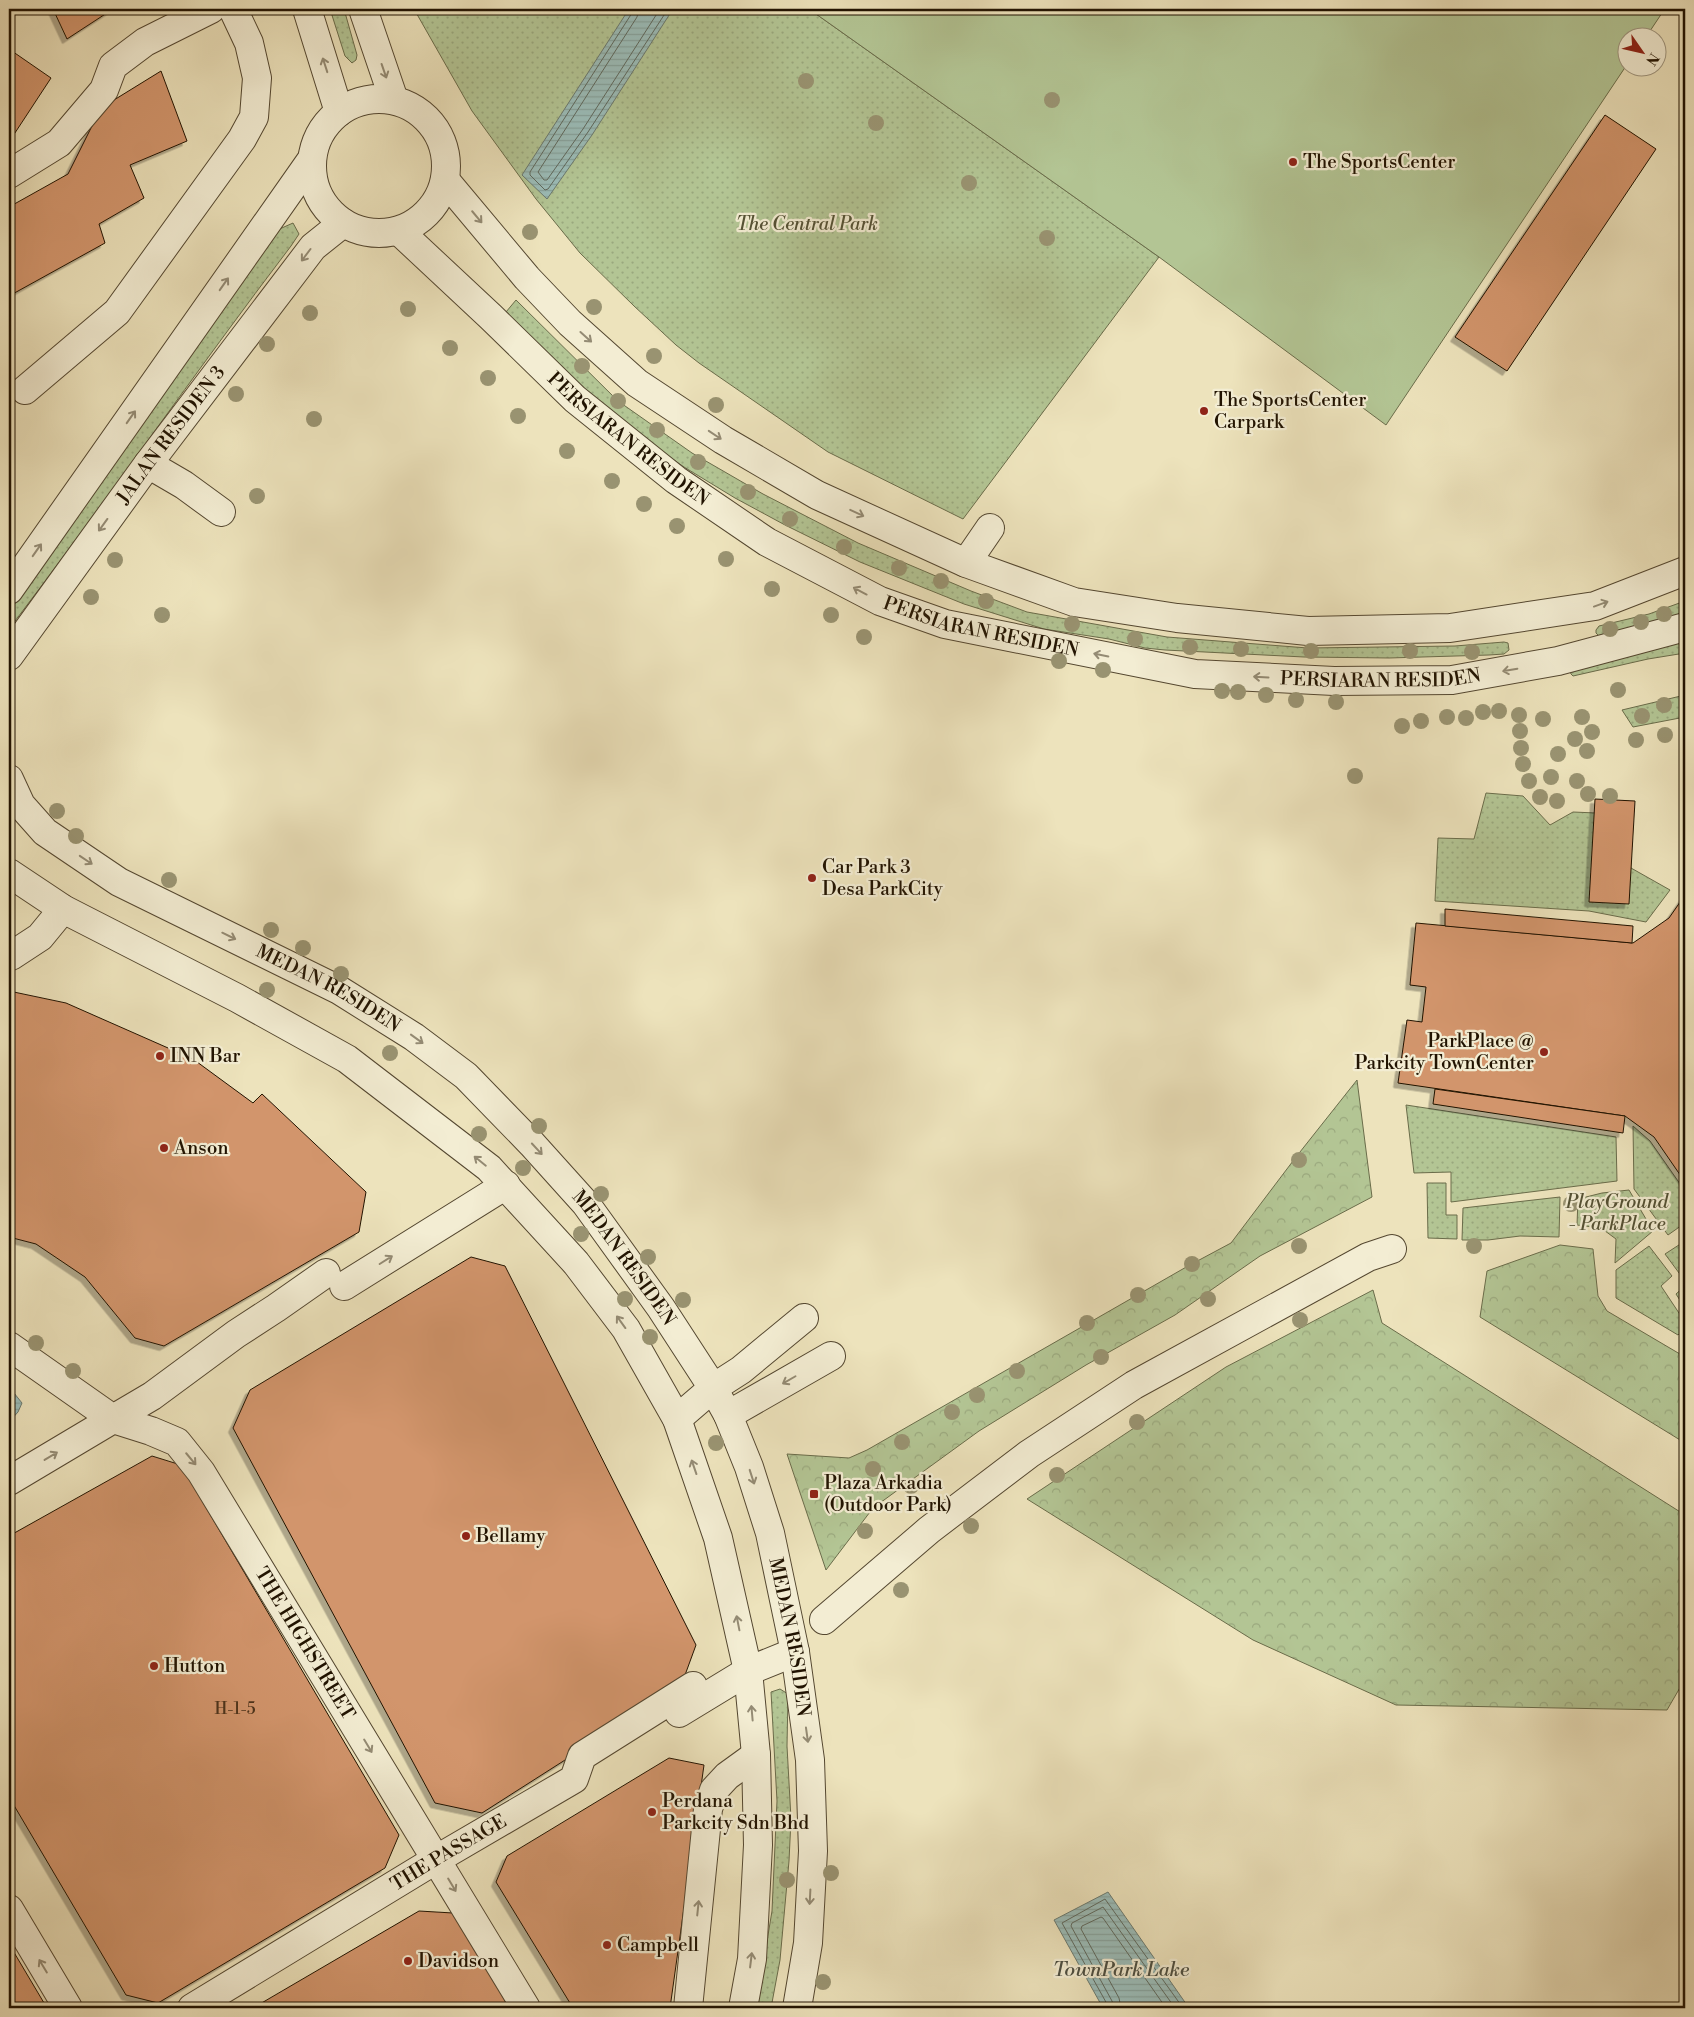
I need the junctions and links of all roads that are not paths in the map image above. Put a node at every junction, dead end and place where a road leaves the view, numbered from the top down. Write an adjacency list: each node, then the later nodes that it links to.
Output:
1 (210, 9): 8 (street)
2 (233, 9): 12 (street)
3 (307, 9): 6 (street, one-way to 3)
4 (363, 9): 5 (street, one-way to 5)
5 (394, 100): 6 (street); 9 (street)
6 (339, 112): 7 (street)
7 (312, 159): 10 (street); 18 (street, one-way to 7)
8 (9, 174)
9 (445, 180): 11 (street); 16 (street, one-way to 16)
10 (343, 223): 11 (street); 13 (street, JALAN RESIDEN 3, one-way to 13)
11 (399, 231): 19 (street, PERSIARAN RESIDEN, one-way to 11)
12 (25, 390)
13 (148, 464): 14 (street); 20 (street, JALAN RESIDEN 3, one-way to 20)
14 (221, 512)
15 (990, 528): 16 (street)
16 (966, 563): 17 (street, one-way to 17)
17 (1685, 570)
18 (9, 590)
19 (1685, 627)
20 (9, 656)
21 (9, 779): 30 (street, MEDAN RESIDEN, one-way to 30)
22 (9, 874): 23 (street)
23 (63, 909): 24 (street); 25 (street, one-way to 23)
24 (12, 956)
25 (506, 1185): 32 (street, one-way to 25); 33 (street, one-way to 25)
26 (1392, 1249): 35 (street)
27 (804, 1318): 30 (street)
28 (9, 1346): 33 (street, THE HIGHSTREET)
29 (831, 1356): 31 (street, one-way to 31)
30 (714, 1388): 31 (street, MEDAN RESIDEN); 32 (street)
31 (728, 1415): 36 (street, MEDAN RESIDEN, one-way to 36)
32 (677, 1418): 37 (street, one-way to 32)
33 (113, 1419): 34 (street, one-way to 33); 41 (street, THE HIGHSTREET, one-way to 41)
34 (9, 1481)
35 (824, 1620)
36 (795, 1652): 37 (street); 48 (street, MEDAN RESIDEN, one-way to 48)
37 (748, 1671): 39 (street, one-way to 37); 40 (street)
38 (692, 1686): 41 (street, THE PASSAGE)
39 (756, 1755): 46 (street, one-way to 39); 47 (street, one-way to 39)
40 (603, 1762)
41 (437, 1859): 44 (street, THE PASSAGE); 45 (street, THE HIGHSTREET, one-way to 45)
42 (9, 1909): 43 (street, one-way to 42)
43 (68, 2008)
44 (192, 2008)
45 (526, 2008)
46 (688, 2008)
47 (743, 2008)
48 (797, 2008)

